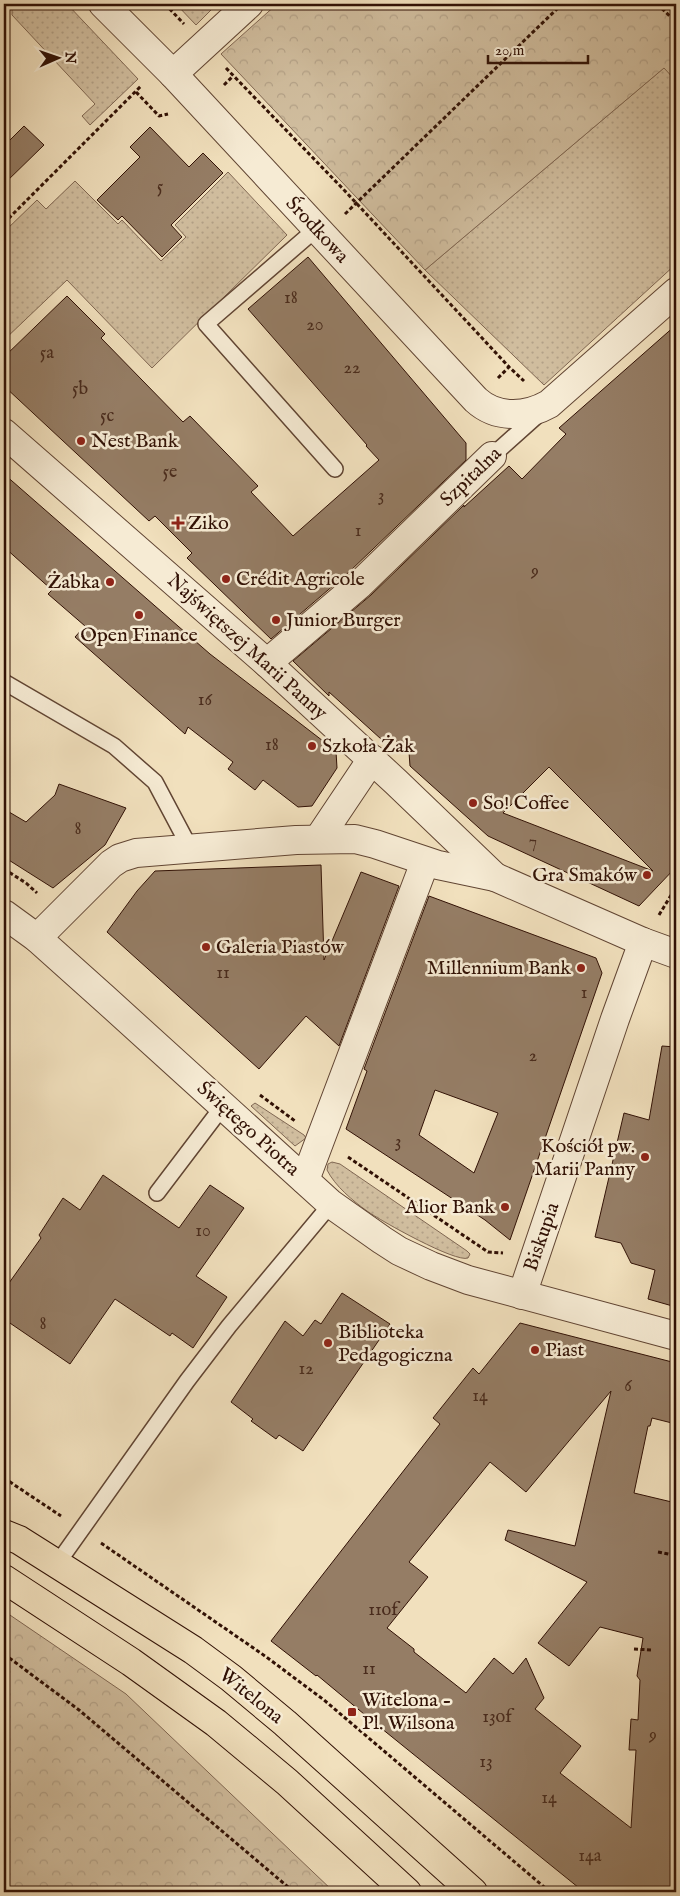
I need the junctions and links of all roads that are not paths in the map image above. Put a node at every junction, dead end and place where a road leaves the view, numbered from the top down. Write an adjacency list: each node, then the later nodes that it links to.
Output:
1 (103, 4): 3 (street, Środkowa)
2 (249, 4): 3 (street)
3 (172, 74): 4 (street, Środkowa)
4 (320, 233): 6 (street, Środkowa); 9 (lane)
5 (676, 292): 6 (street, Szpitalna)
6 (549, 404): 8 (lane, Szpitalna)
7 (4, 433): 10 (street, Najświętszej Marii Panny)
8 (492, 456): 10 (street, Szpitalna)
9 (336, 469)
10 (266, 663): 12 (street, Najświętszej Marii Panny)
11 (4, 682): 14 (lane)
12 (372, 759): 13 (street); 16 (street, Najświętszej Marii Panny)
13 (319, 838): 14 (street); 15 (street)
14 (202, 847): 18 (street)
15 (425, 862): 16 (street); 22 (street)
16 (495, 877): 19 (street, Najświętszej Marii Panny)
17 (4, 914): 18 (street, Świętego Piotra)
18 (37, 938): 21 (street, Świętego Piotra)
19 (643, 942): 20 (street, Najświętszej Marii Panny); 25 (street, Biskupia)
20 (676, 954)
21 (222, 1106): 22 (street, Świętego Piotra); 23 (lane)
22 (305, 1180): 24 (street, Świętego Piotra)
23 (157, 1193)
24 (331, 1204): 25 (street, Świętego Piotra); 28 (lane)
25 (522, 1295): 26 (street, Biskupia)
26 (676, 1336)
27 (4, 1534): 28 (main road, Witelona)
28 (57, 1564): 31 (main road, Witelona)
29 (4, 1579): 30 (main road)
30 (407, 1892)
31 (473, 1892)

